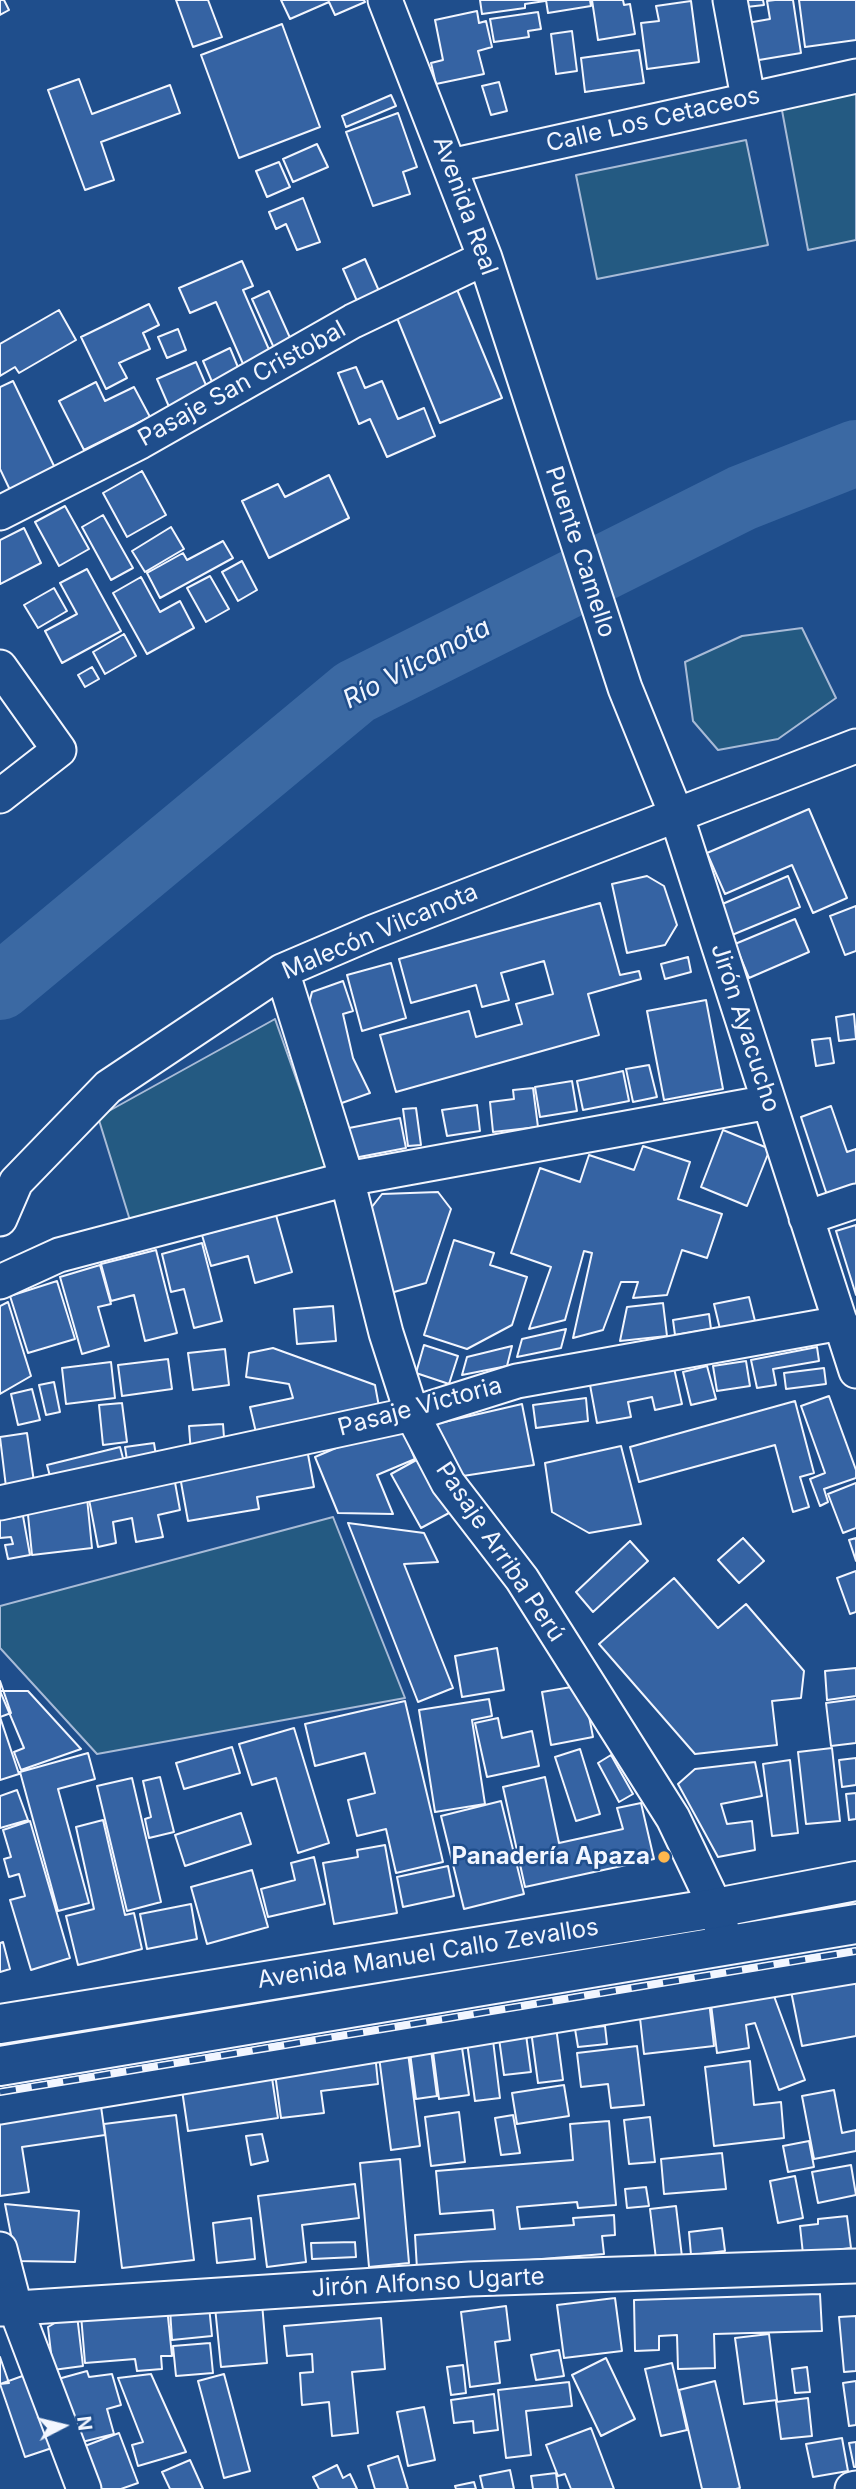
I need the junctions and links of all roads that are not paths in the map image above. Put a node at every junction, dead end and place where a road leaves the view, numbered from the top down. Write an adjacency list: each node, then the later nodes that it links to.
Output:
1 (385, 0): 5 (street, Avenida Real)
2 (730, 0): 4 (street)
3 (856, 76): 4 (street, Calle Los Cetaceos)
4 (748, 98): 5 (street, Calle Los Cetaceos)
5 (450, 166): 6 (street, Avenida Real)
6 (485, 258): 7 (street, Avenida Real); 8 (street, Pasaje San Cristobal)
7 (536, 416): 10 (street, Puente Camello)
8 (0, 513)
9 (0, 667): 12 (street)
10 (625, 688): 13 (street, Jirón Ayacucho)
11 (856, 746): 13 (street, Malecón Vilcanota)
12 (0, 796)
13 (676, 814): 14 (street, Malecón Vilcanota); 15 (street, Jirón Ayacucho)
14 (282, 971): 16 (street, Pasaje Arriba Perú); 19 (street, Malecón Vilcanota)
15 (769, 1102): 16 (street); 18 (street, Jirón Ayacucho)
16 (347, 1179): 20 (street); 23 (street, Pasaje Arriba Perú)
17 (856, 1201): 18 (street)
18 (806, 1218): 21 (street, Jirón Ayacucho)
19 (0, 1219)
20 (0, 1282)
21 (841, 1323): 22 (street, Jirón Ayacucho); 23 (street, Pasaje Victoria)
22 (856, 1371)
23 (412, 1414): 24 (street, Pasaje Victoria); 26 (street, Pasaje Arriba Perú)
24 (0, 1503)
25 (856, 1881): 26 (street, Avenida Manuel Callo Zevallos)
26 (716, 1908): 28 (street, Pasaje Arriba Perú); 30 (street, Avenida Manuel Callo Zevallos)
27 (856, 1924): 28 (street, Avenida Manuel Callo Zevallos)
28 (726, 1947): 31 (street, Avenida Manuel Callo Zevallos)
29 (856, 1966): 32 (street)
30 (0, 2024)
31 (0, 2066)
32 (0, 2107)
33 (0, 2249): 35 (street)
34 (856, 2266): 35 (street, Jirón Alfonso Ugarte)
35 (8, 2308): 36 (street)
36 (84, 2489)

